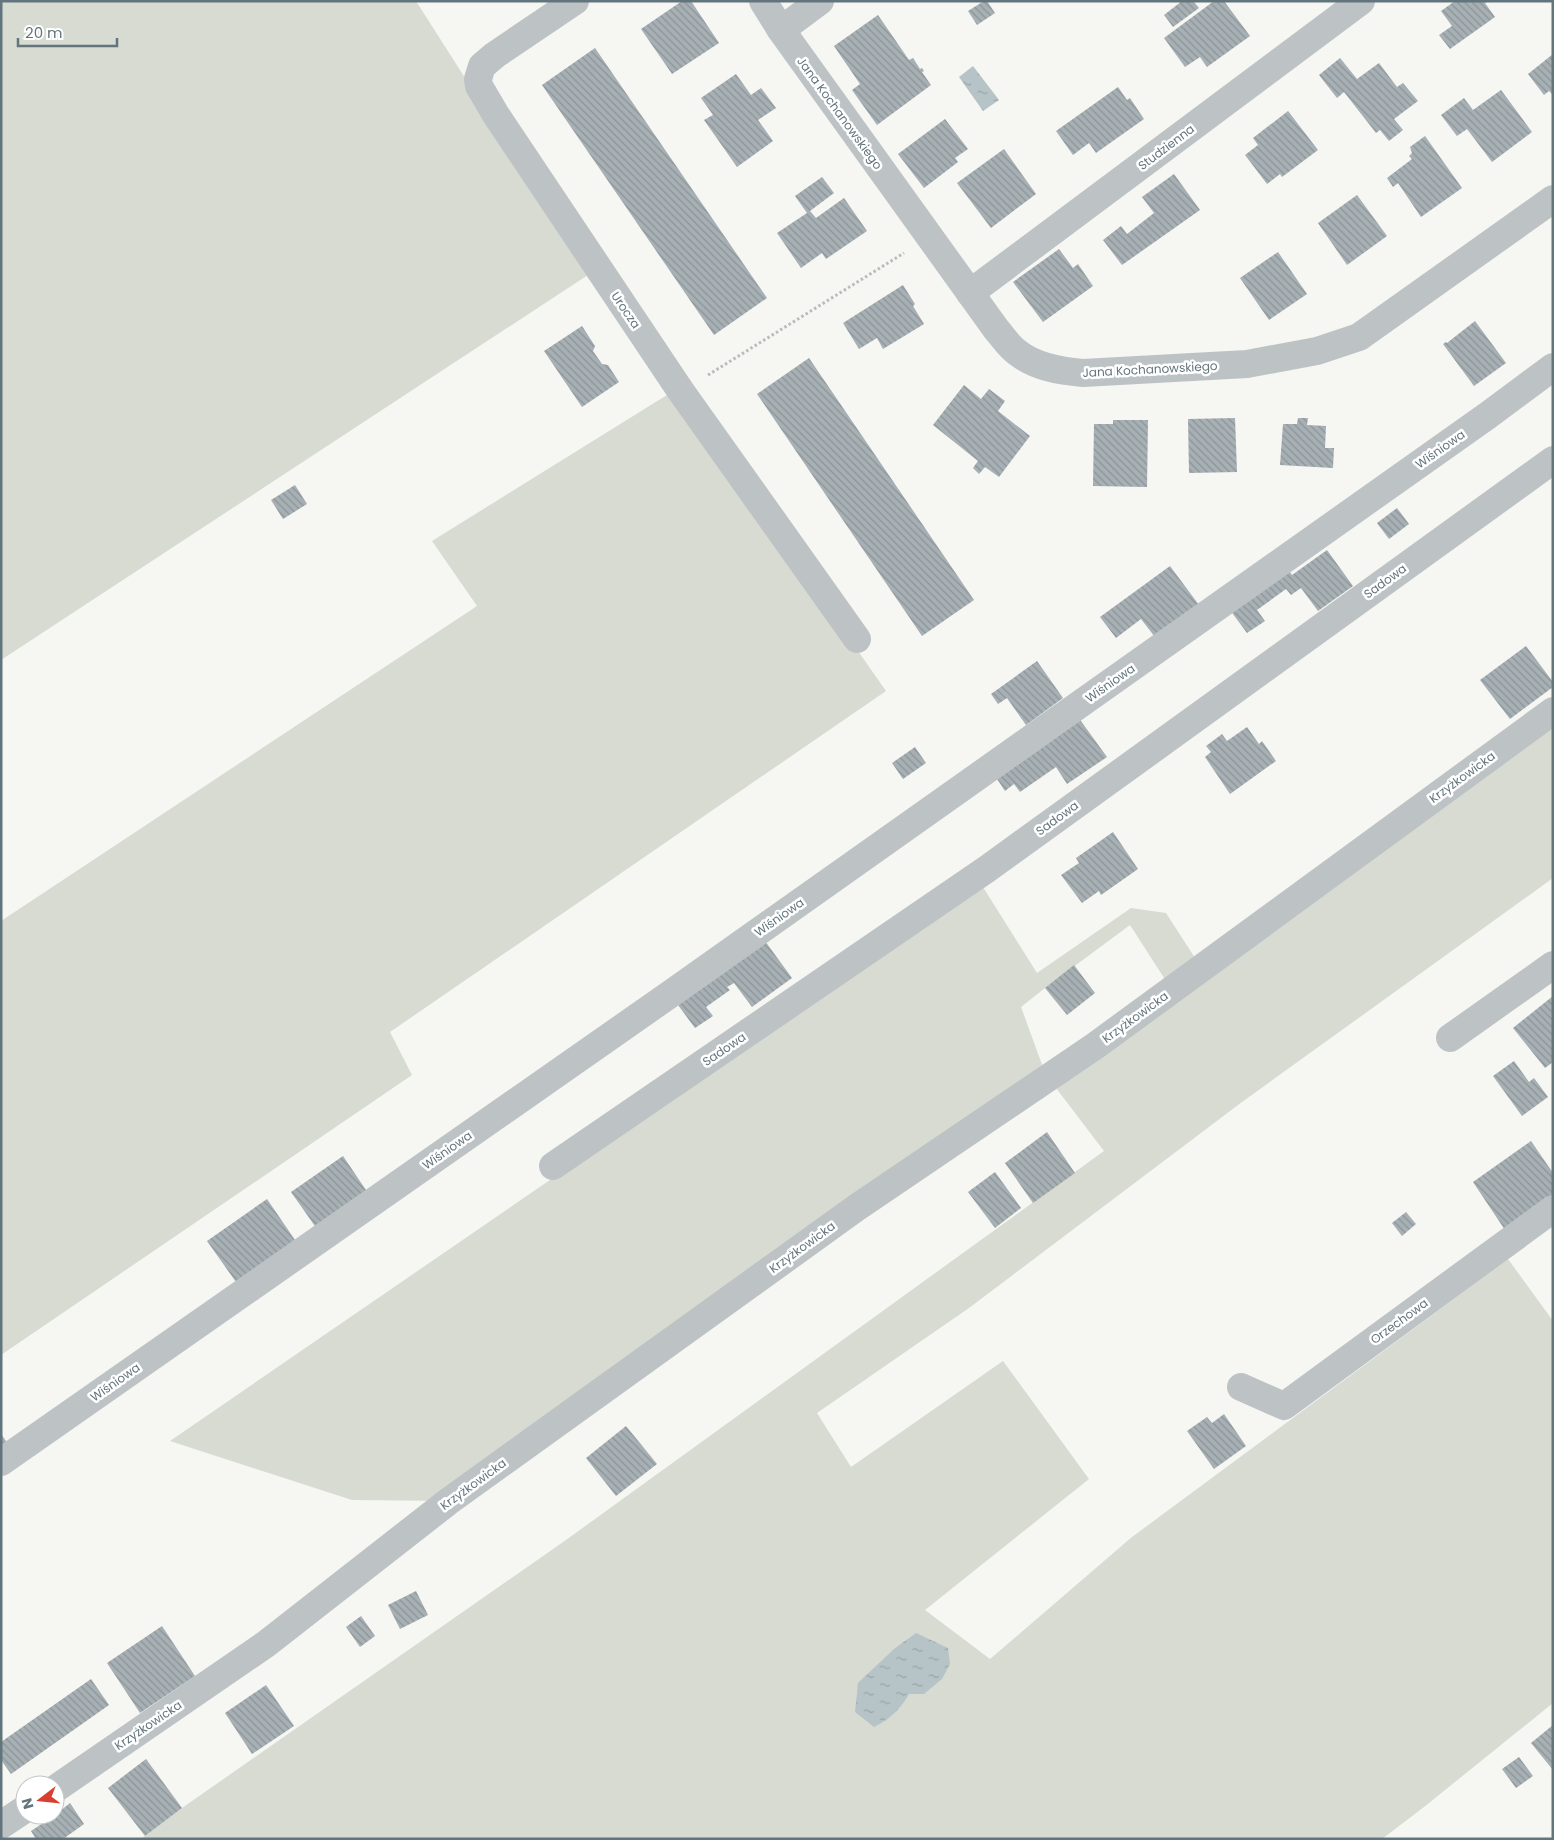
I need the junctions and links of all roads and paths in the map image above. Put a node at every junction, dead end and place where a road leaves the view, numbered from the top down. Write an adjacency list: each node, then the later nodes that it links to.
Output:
1 (575, 1): 10 (street, Urocza)
2 (763, 1): 5 (street, Jana Kochanowskiego)
3 (820, 1): 5 (street)
4 (1361, 1): 8 (street, Studzienna)
5 (781, 30): 7 (street, Jana Kochanowskiego)
6 (1553, 199): 8 (street, Jana Kochanowskiego)
7 (930, 237): 8 (street, Jana Kochanowskiego); 10 (path)
8 (970, 293)
9 (1553, 367): 19 (street, Wiśniowa)
10 (682, 392): 12 (street, Urocza)
11 (1553, 460): 16 (street, Sadowa)
12 (857, 639)
13 (1553, 711): 20 (street, Krzyżkowicka)
14 (1553, 965): 15 (street)
15 (1450, 1038)
16 (553, 1166)
17 (1553, 1209): 18 (street, Orzechowa)
18 (1241, 1387)
19 (1, 1462)
20 (65, 1782)
21 (15, 1816): 22 (street)
22 (1, 1826)

